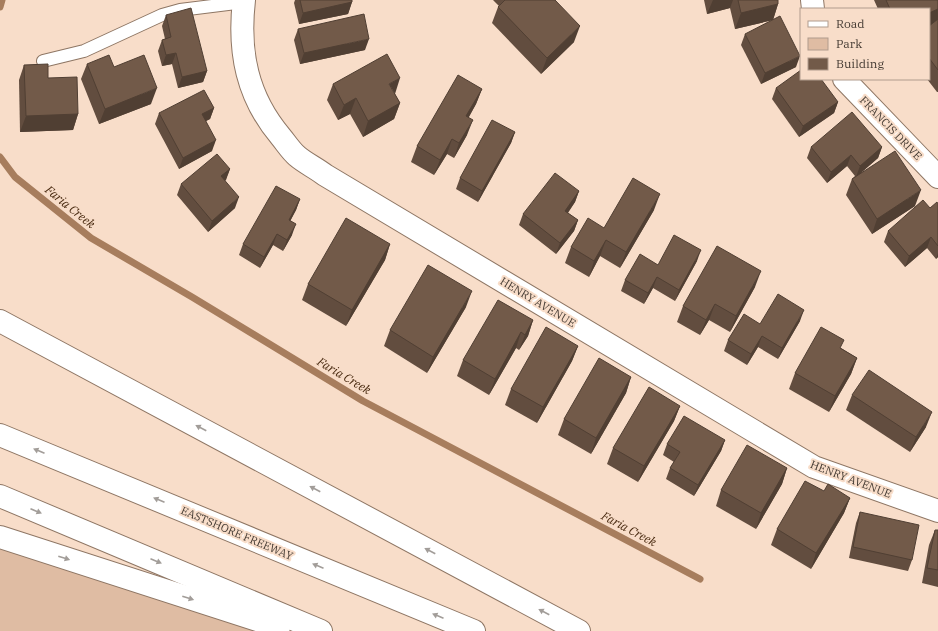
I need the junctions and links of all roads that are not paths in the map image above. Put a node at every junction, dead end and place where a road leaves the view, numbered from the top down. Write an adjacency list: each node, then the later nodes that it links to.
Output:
1 (244, 1): 2 (lane); 8 (main road, HENRY AVENUE)
2 (43, 61)
3 (845, 80): 4 (main road, FRANCIS DRIVE)
4 (938, 177)
5 (0, 321): 13 (main road, one-way to 5)
6 (0, 434): 12 (main road, EASTSHORE FREEWAY, one-way to 6)
7 (0, 496): 11 (main road, one-way to 11)
8 (938, 511)
9 (0, 537): 10 (main road, one-way to 10)
10 (291, 631)
11 (321, 631)
12 (474, 631)
13 (579, 631)

